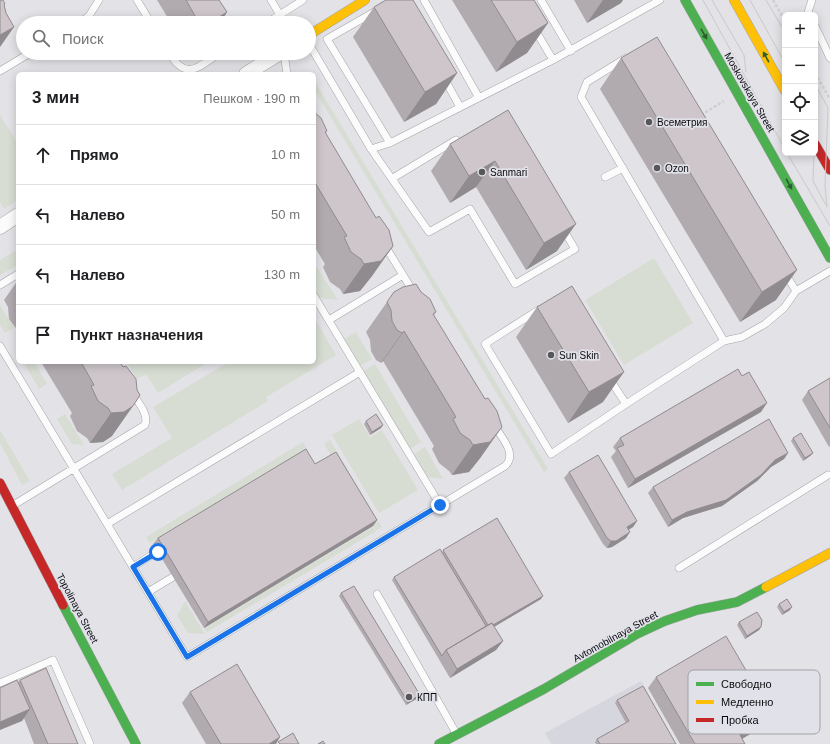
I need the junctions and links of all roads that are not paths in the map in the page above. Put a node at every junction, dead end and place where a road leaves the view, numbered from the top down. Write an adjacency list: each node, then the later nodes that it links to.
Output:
1 (99, 0): 16 (lane)
2 (137, 0): 17 (lane)
3 (271, 0): 15 (lane)
4 (303, 0): 15 (lane)
5 (365, 0): 19 (street)
6 (424, 0): 36 (lane)
7 (541, 0): 21 (lane)
8 (660, 0): 12 (lane)
9 (685, 0): 50 (street, Moskovskaya Street, one-way to 50)
10 (734, 0): 35 (street, one-way to 10)
11 (812, 0): 14 (lane)
12 (649, 3): 21 (lane)
13 (381, 8): 39 (lane)
14 (808, 12)
15 (280, 15)
16 (89, 16)
17 (147, 16)
18 (530, 20): 30 (lane)
19 (316, 31)
20 (818, 32): 24 (lane)
21 (571, 51): 30 (lane)
22 (631, 55): 43 (lane)
23 (316, 56): 40 (lane)
24 (830, 58)
25 (18, 60): 31 (lane)
26 (174, 60): 27 (lane)
27 (210, 60)
28 (269, 60): 32 (street)
29 (285, 60): 33 (lane)
30 (553, 60): 36 (lane)
31 (0, 71)
32 (249, 72)
33 (287, 72)
34 (441, 74): 37 (lane)
35 (782, 85)
36 (478, 98): 37 (lane)
37 (460, 107): 39 (lane)
38 (462, 137): 44 (lane)
39 (390, 143): 40 (lane)
40 (371, 149): 44 (lane)
41 (818, 149): 42 (street)
42 (829, 166)
43 (623, 168): 45 (lane); 61 (lane)
44 (393, 178): 47 (lane)
45 (605, 178)
46 (16, 216): 48 (street)
47 (560, 223)
48 (0, 226)
49 (379, 235): 54 (lane)
50 (830, 258)
51 (780, 264): 56 (lane)
52 (830, 271): 56 (lane)
53 (16, 275): 55 (lane)
54 (403, 276): 58 (lane); 60 (lane)
55 (0, 285)
56 (796, 291): 61 (lane)
57 (316, 299): 60 (lane)
58 (420, 303)
59 (547, 305): 66 (lane)
60 (329, 320): 64 (lane)
61 (724, 341): 66 (lane)
62 (0, 346): 68 (lane)
63 (605, 371): 66 (lane)
64 (360, 372): 71 (lane); 73 (lane)
65 (130, 389): 68 (lane)
66 (626, 404)
67 (489, 418): 71 (lane)
68 (74, 469): 72 (lane); 73 (lane)
69 (828, 475): 77 (lane)
70 (0, 483): 72 (street, Topolinaya Street)
71 (440, 505): 79 (lane)
72 (12, 506): 84 (street, Topolinaya Street)
73 (107, 524): 76 (lane)
74 (158, 552): 76 (lane)
75 (830, 553): 82 (street, Avtomobilnaya Street)
76 (133, 567): 79 (lane)
77 (678, 568)
78 (173, 577): 79 (lane)
79 (148, 592)
80 (377, 594): 82 (lane)
81 (0, 683): 83 (lane)
82 (457, 734): 85 (street, Avtomobilnaya Street)
83 (90, 744)
84 (136, 744)
85 (439, 744)

